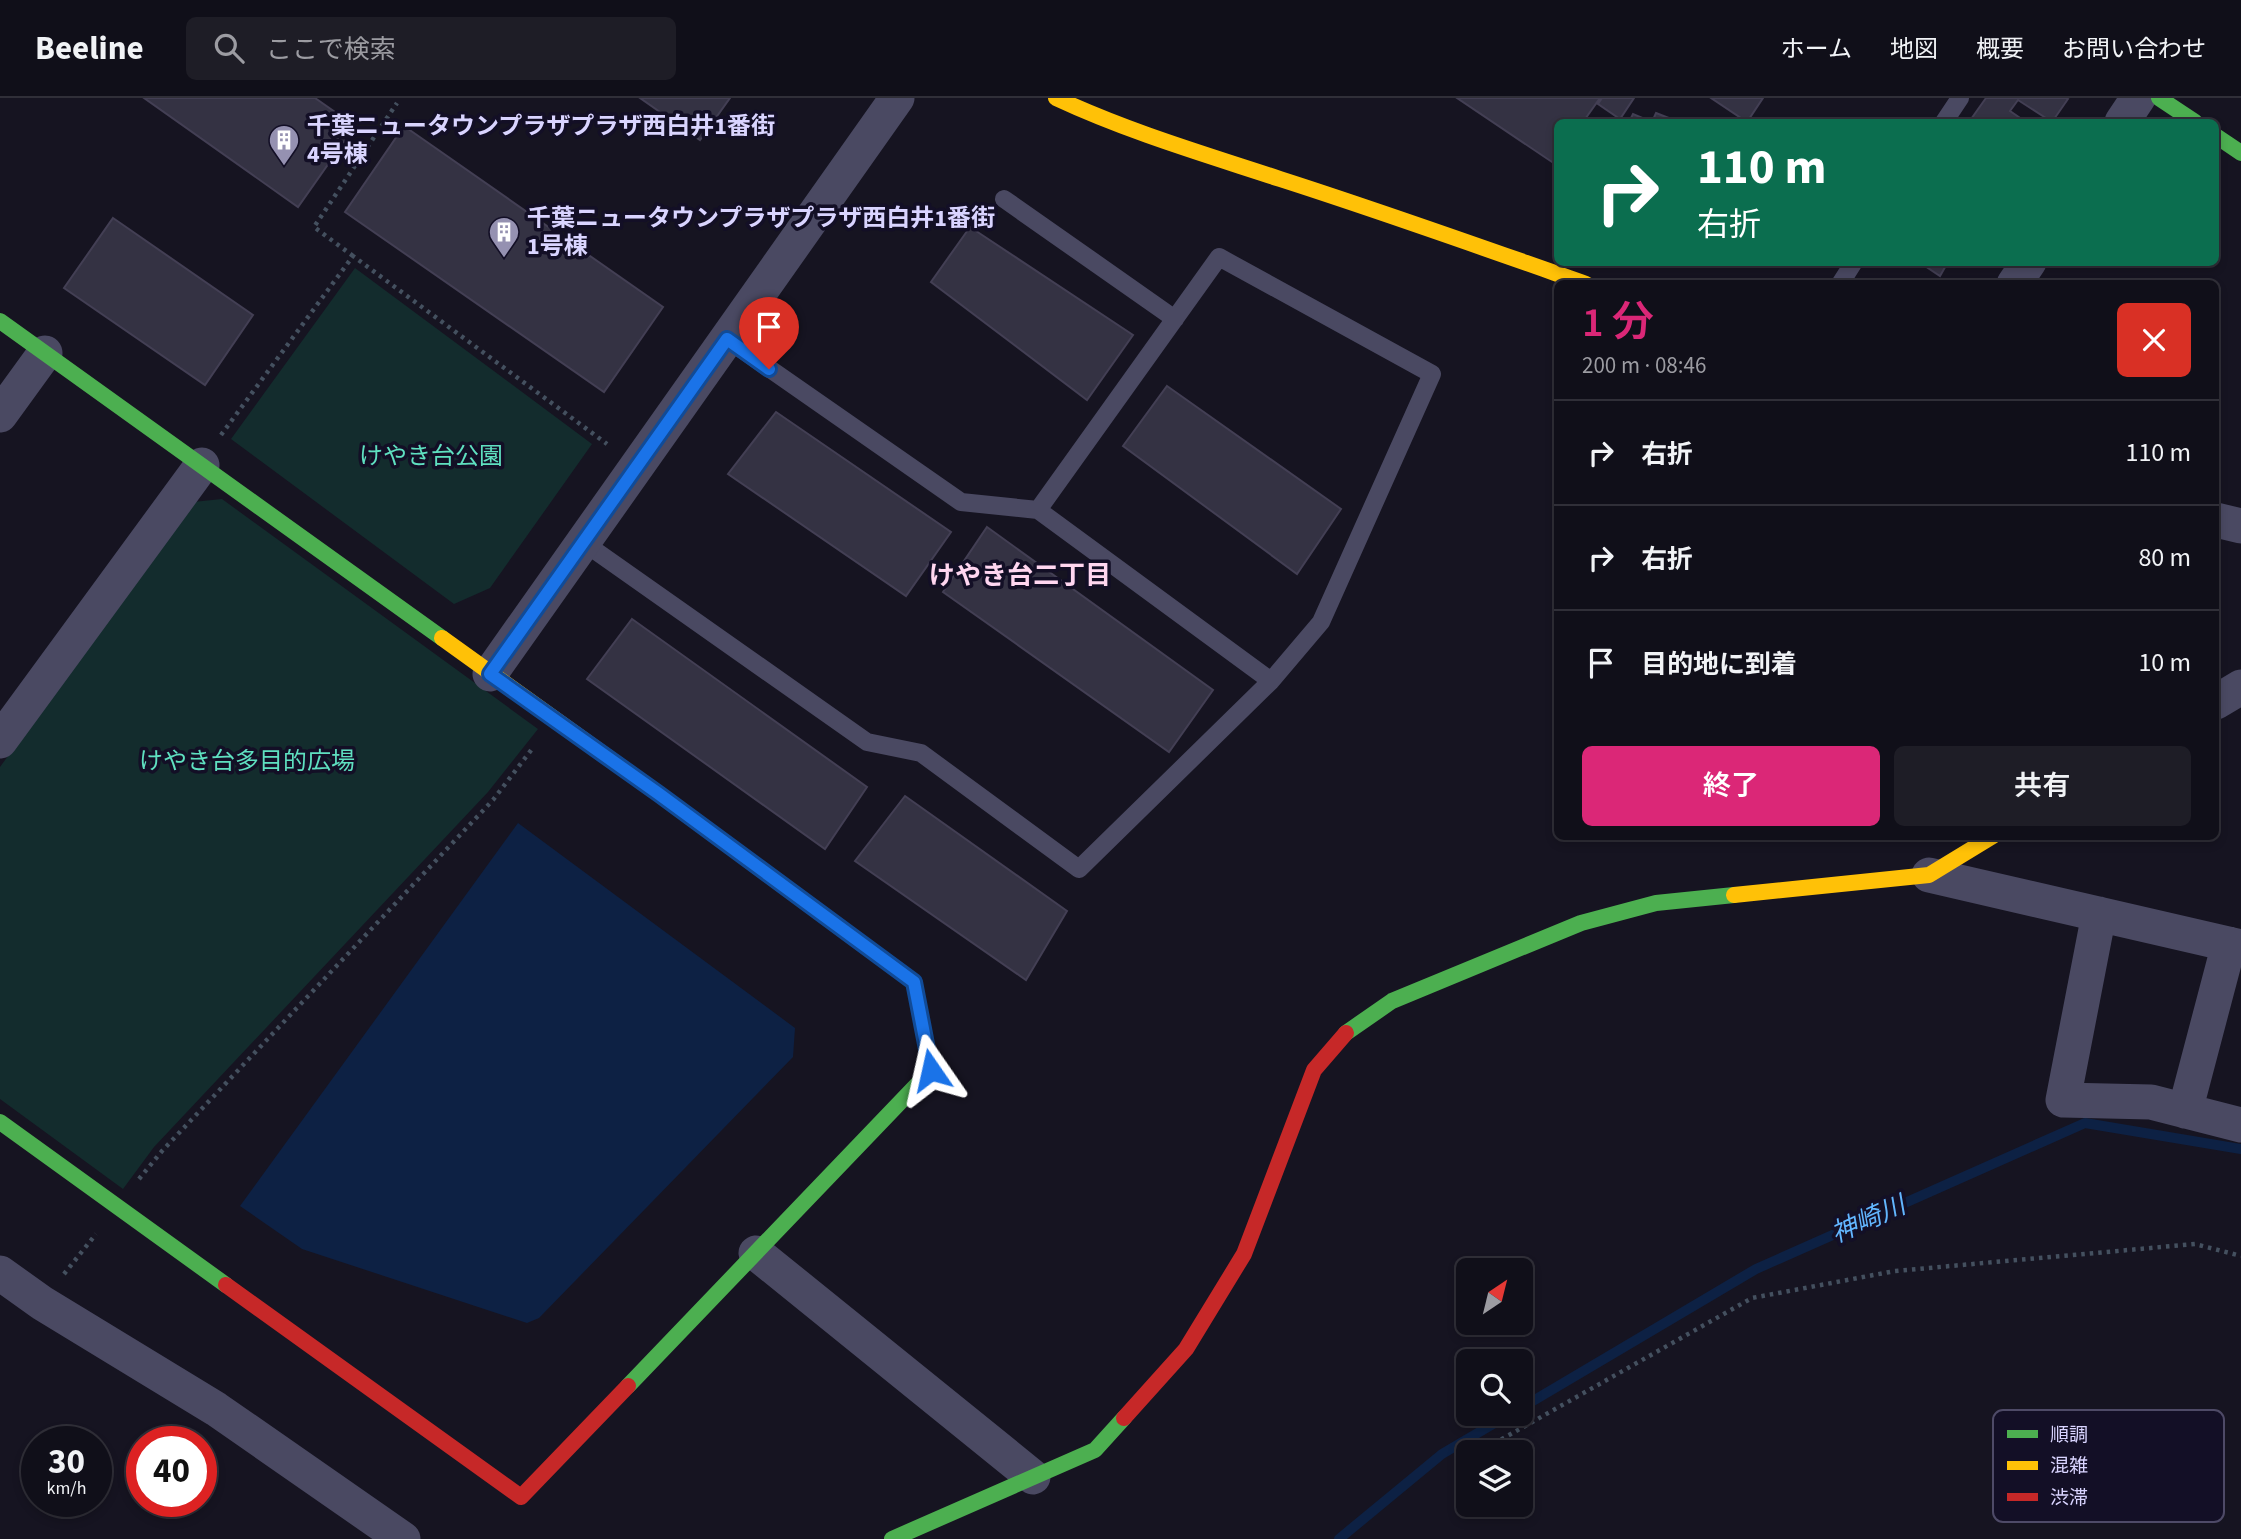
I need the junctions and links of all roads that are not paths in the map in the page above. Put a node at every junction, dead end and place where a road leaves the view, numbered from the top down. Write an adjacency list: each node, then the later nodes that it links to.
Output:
1 (897, 98): 13 (street)
2 (1056, 98): 10 (main road)
3 (1960, 98): 5 (lane)
4 (2138, 107): 6 (main road)
5 (1946, 119)
6 (2184, 119)
7 (2219, 138): 8 (main road)
8 (2241, 153)
9 (1004, 199): 11 (lane)
10 (1575, 280)
11 (1175, 319): 17 (lane); 22 (lane)
12 (0, 321): 14 (main road)
13 (727, 339): 17 (lane); 20 (street)
14 (45, 353): 15 (street); 16 (main road)
15 (0, 415)
16 (209, 453): 21 (main road); 25 (street)
17 (1038, 510): 22 (lane)
18 (2219, 521): 19 (street)
19 (2241, 526)
20 (583, 542): 21 (street); 22 (lane)
21 (490, 674): 33 (main road)
22 (1271, 681)
23 (2241, 687): 24 (street)
24 (2219, 700)
25 (0, 741)
26 (1986, 840): 27 (main road)
27 (1929, 875): 28 (street); 35 (main road)
28 (2099, 914): 29 (street); 30 (street)
29 (2235, 945): 30 (street)
30 (2185, 1111): 32 (street)
31 (0, 1122): 33 (main road)
32 (2241, 1125)
33 (756, 1253): 35 (street)
34 (0, 1273): 36 (street)
35 (1033, 1477): 37 (main road)
36 (403, 1539)
37 (892, 1539)

